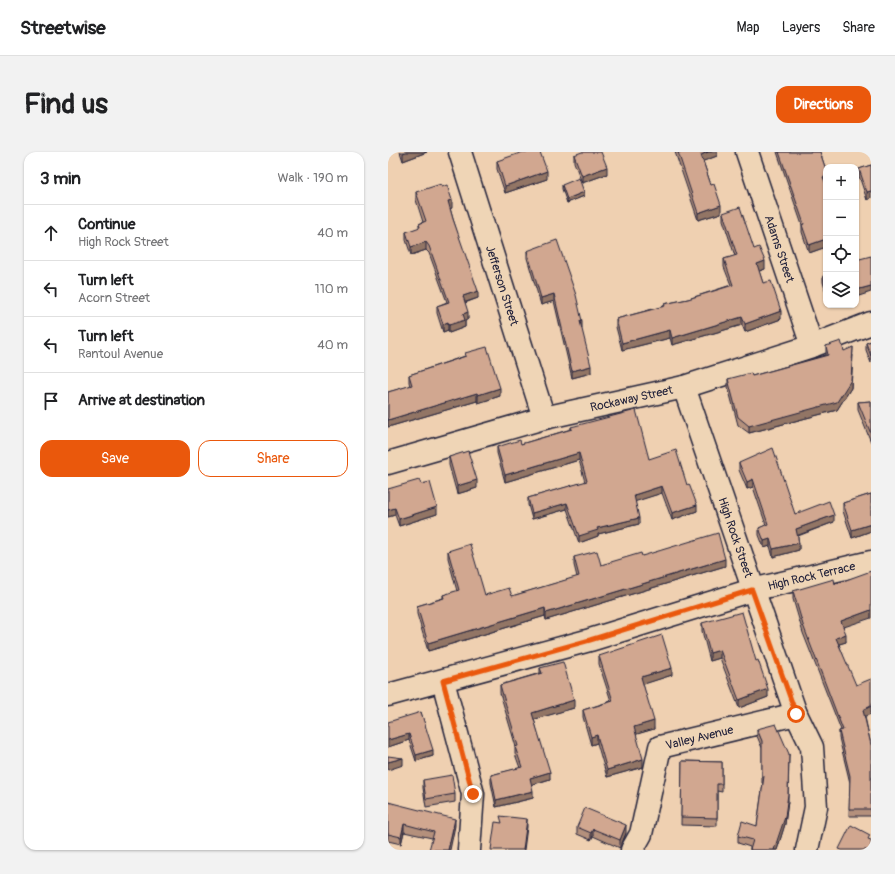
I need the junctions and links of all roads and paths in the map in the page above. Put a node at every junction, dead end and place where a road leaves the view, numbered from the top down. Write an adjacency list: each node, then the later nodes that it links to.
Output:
1 (460, 152): 6 (street, Jefferson Street)
2 (747, 152): 4 (street, Adams Street)
3 (871, 323): 4 (street, Rockaway Street)
4 (812, 346): 5 (street, Rockaway Street)
5 (684, 386): 6 (street, Rockaway Street); 9 (street, High Rock Street)
6 (544, 418): 7 (street, Rockaway Street)
7 (388, 462)
8 (871, 562): 9 (street, High Rock Terrace)
9 (752, 590): 10 (street, High Rock Terrace); 12 (street, High Rock Street)
10 (443, 681): 11 (street, High Rock Terrace); 13 (street)
11 (388, 695)
12 (796, 714): 14 (street, Valley Avenue); 15 (street, High Rock Street)
13 (470, 850)
14 (632, 850)
15 (807, 850)

